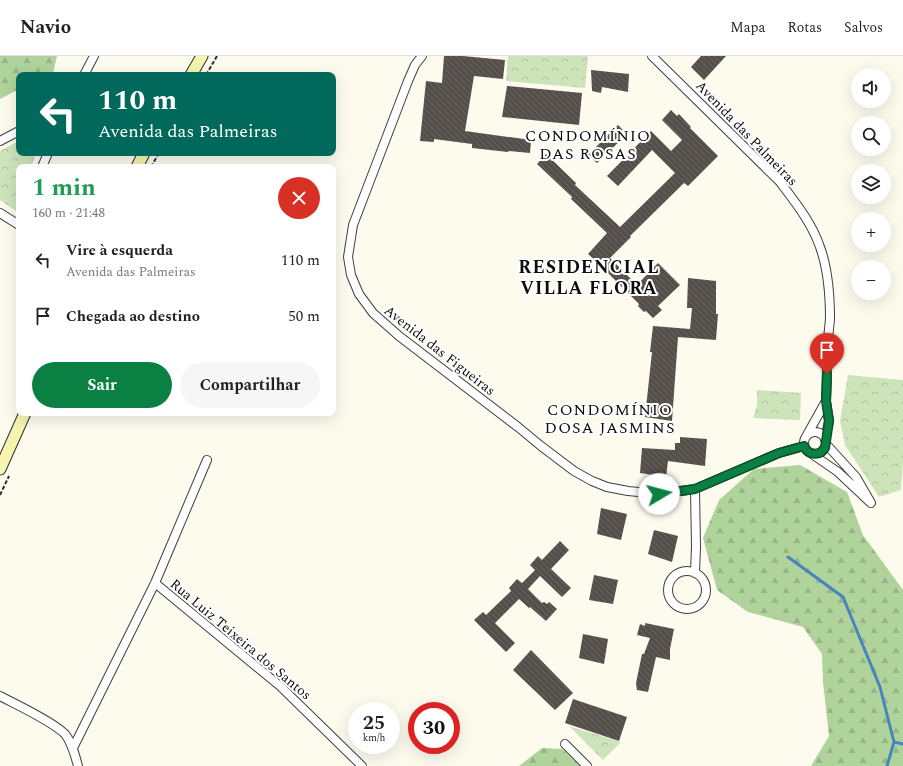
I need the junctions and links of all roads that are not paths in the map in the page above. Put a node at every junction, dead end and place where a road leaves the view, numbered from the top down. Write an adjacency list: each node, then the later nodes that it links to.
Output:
1 (94, 56): 5 (street)
2 (202, 56): 6 (main road)
3 (422, 56): 19 (street, Avenida das Figueiras)
4 (652, 56): 11 (street, Avenida das Palmeiras)
5 (86, 72)
6 (192, 72)
7 (16, 133): 8 (street)
8 (0, 141)
9 (0, 213): 10 (street)
10 (16, 222)
11 (826, 401): 13 (street, Avenida das Palmeiras); 14 (street, Avenida das Palmeiras)
12 (24, 416): 18 (main road)
13 (807, 435): 14 (street); 15 (street)
14 (826, 442): 16 (street); 16 (street)
15 (804, 446): 16 (street); 19 (street, Avenida das Figueiras)
16 (812, 454)
17 (207, 460): 21 (street)
18 (0, 469)
19 (695, 489): 20 (street)
20 (695, 573): 20 (street)
21 (155, 583): 24 (street); 26 (street, Rua Luiz Teixeira dos Santos)
22 (0, 696): 24 (street)
23 (565, 744): 27 (street)
24 (73, 748): 25 (street)
25 (78, 766)
26 (362, 766)
27 (587, 766)

